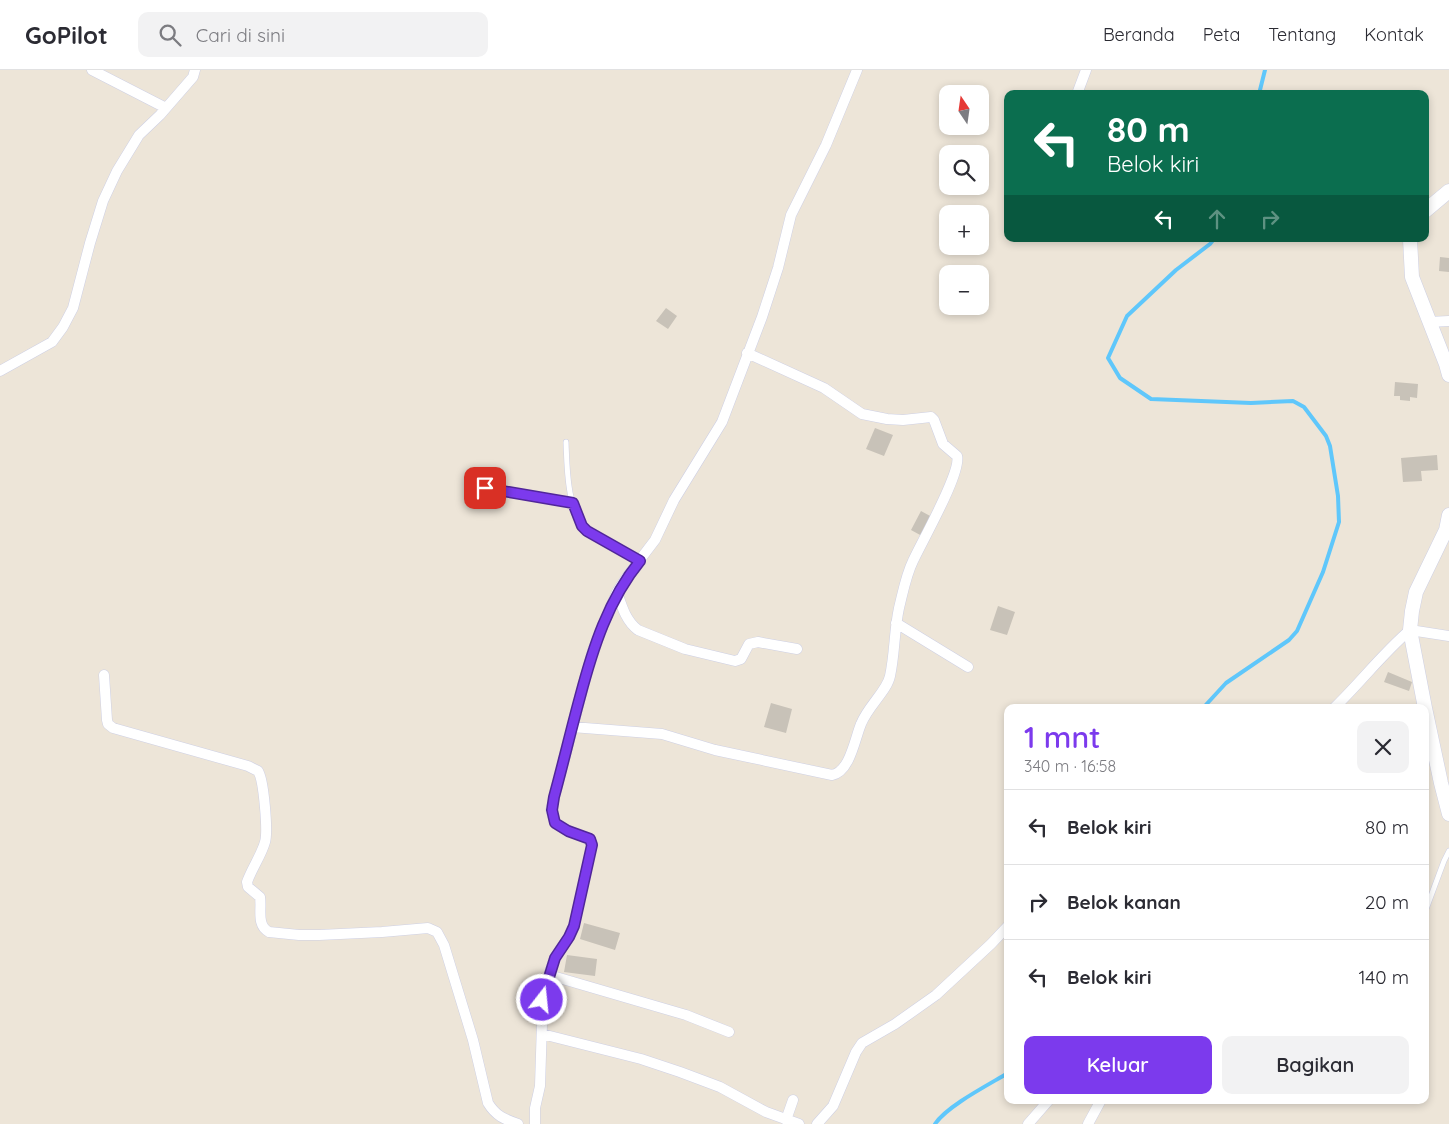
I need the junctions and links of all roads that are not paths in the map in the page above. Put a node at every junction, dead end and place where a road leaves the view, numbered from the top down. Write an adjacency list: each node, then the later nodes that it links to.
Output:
1 (92, 70): 6 (street)
2 (195, 70): 6 (street)
3 (857, 70): 12 (street)
4 (1086, 70): 5 (street)
5 (1078, 90)
6 (166, 108): 13 (street)
7 (1449, 191): 8 (street)
8 (1429, 208)
9 (1410, 242): 11 (street)
10 (1449, 321): 11 (street)
11 (1429, 322): 14 (street)
12 (747, 353): 19 (street); 21 (street)
13 (0, 371)
14 (1449, 375)
15 (566, 442): 17 (lane)
16 (485, 488): 17 (lane)
17 (573, 503): 19 (lane)
18 (1449, 515): 22 (street)
19 (640, 561): 20 (street)
20 (617, 592): 24 (street); 29 (street)
21 (896, 623): 25 (street); 29 (street)
22 (1410, 630): 23 (street); 27 (street); 28 (street)
23 (1449, 636)
24 (797, 649)
25 (968, 667)
26 (104, 675): 42 (street)
27 (1338, 704)
28 (1424, 704)
29 (572, 727): 35 (street)
30 (1429, 727): 31 (street)
31 (1449, 814)
32 (1449, 851): 33 (lane)
33 (1429, 901)
34 (1004, 930): 45 (street)
35 (549, 975): 36 (street); 37 (street)
36 (729, 1032)
37 (542, 1034): 41 (street); 43 (street)
38 (793, 1100): 41 (street)
39 (1046, 1104): 46 (street)
40 (1099, 1104): 47 (street)
41 (786, 1120): 44 (street)
42 (518, 1124)
43 (535, 1124)
44 (798, 1124)
45 (817, 1124)
46 (1028, 1124)
47 (1088, 1124)

